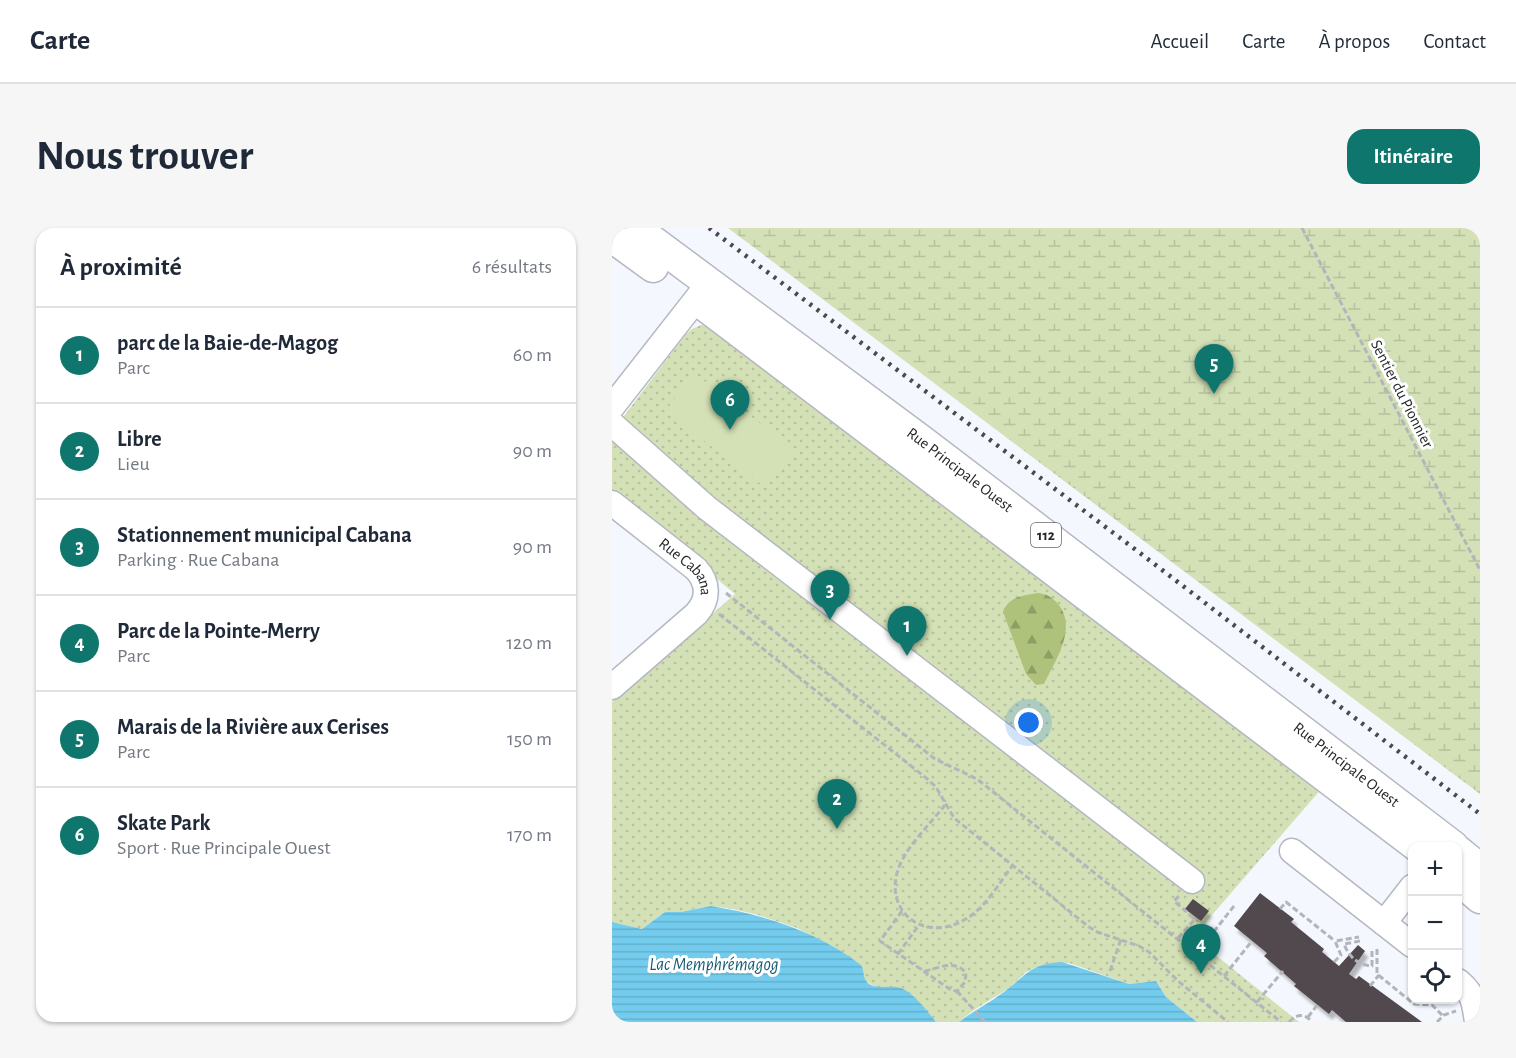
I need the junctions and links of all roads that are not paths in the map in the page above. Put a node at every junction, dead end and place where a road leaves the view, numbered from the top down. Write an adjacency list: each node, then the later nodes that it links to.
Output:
1 (635, 228): 3 (main road, Rue Principale Ouest / 112)
2 (612, 237): 3 (main road, Rue Principale Ouest / 112)
3 (702, 291): 4 (street); 8 (main road, Rue Principale Ouest / 112); 9 (main road, Rue Principale Ouest / 112)
4 (612, 407)
5 (612, 423): 13 (street)
6 (612, 503): 7 (street, Rue Cabana)
7 (612, 687)
8 (1412, 842)
9 (1446, 842)
10 (1292, 851): 17 (street)
11 (1462, 855): 12 (main road, Rue Principale Ouest / 112)
12 (1480, 869)
13 (1192, 881)
14 (1462, 882): 16 (main road)
15 (1408, 893): 17 (street)
16 (1480, 898)
17 (1384, 923): 18 (street)
18 (1408, 941)
19 (1462, 984): 20 (street)
20 (1477, 1022)

